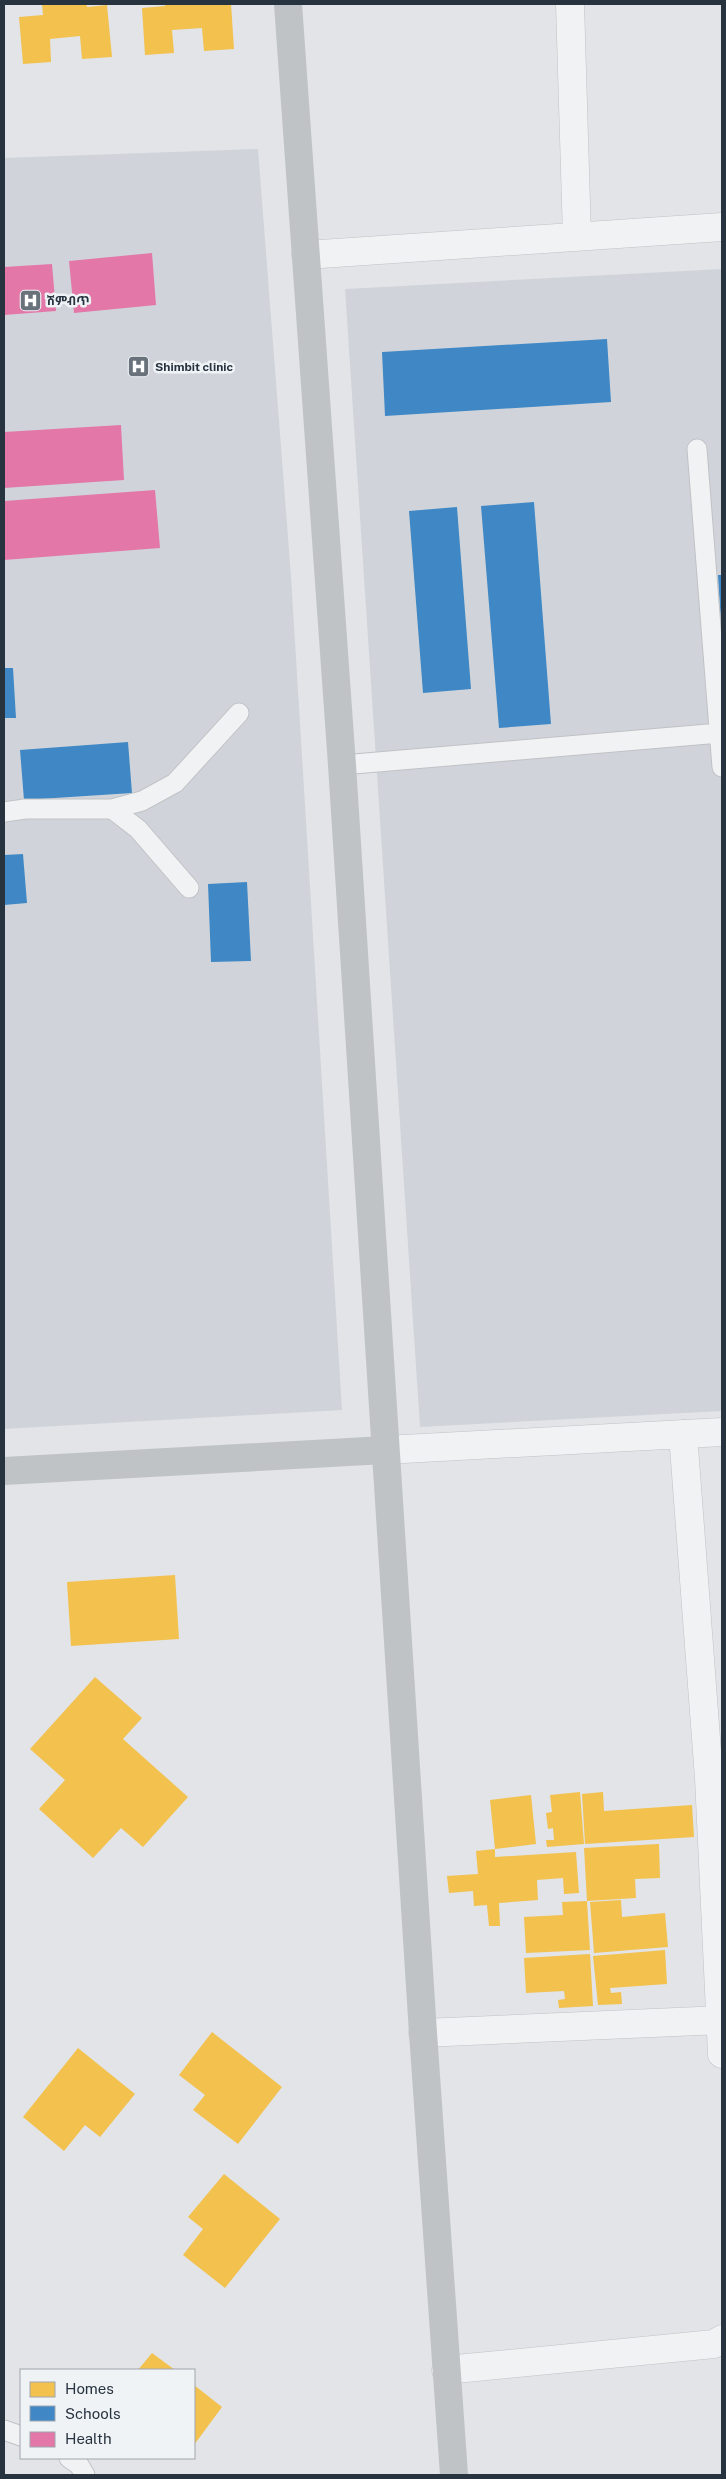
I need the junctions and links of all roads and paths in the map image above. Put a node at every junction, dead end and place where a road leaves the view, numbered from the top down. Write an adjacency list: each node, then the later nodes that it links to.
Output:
1 (288, 4): 5 (street)
2 (570, 4): 4 (street)
3 (722, 227): 4 (street)
4 (577, 237): 5 (street)
5 (306, 255): 9 (street)
6 (698, 449): 8 (lane)
7 (239, 713): 11 (lane)
8 (720, 733): 9 (lane); 10 (lane)
9 (342, 765): 16 (street)
10 (722, 767)
11 (112, 809): 12 (lane); 13 (lane)
12 (4, 812)
13 (189, 888)
14 (722, 1432): 15 (street)
15 (683, 1434): 16 (street); 18 (street)
16 (385, 1450): 17 (street); 20 (street)
17 (4, 1471)
18 (716, 1778): 19 (street)
19 (721, 2020): 20 (street); 21 (street)
20 (423, 2033): 23 (street)
21 (722, 2054)
22 (722, 2339): 23 (street)
23 (446, 2370): 28 (street)
24 (4, 2430): 25 (lane)
25 (20, 2436)
26 (70, 2459): 27 (lane)
27 (85, 2475)
28 (454, 2475)

